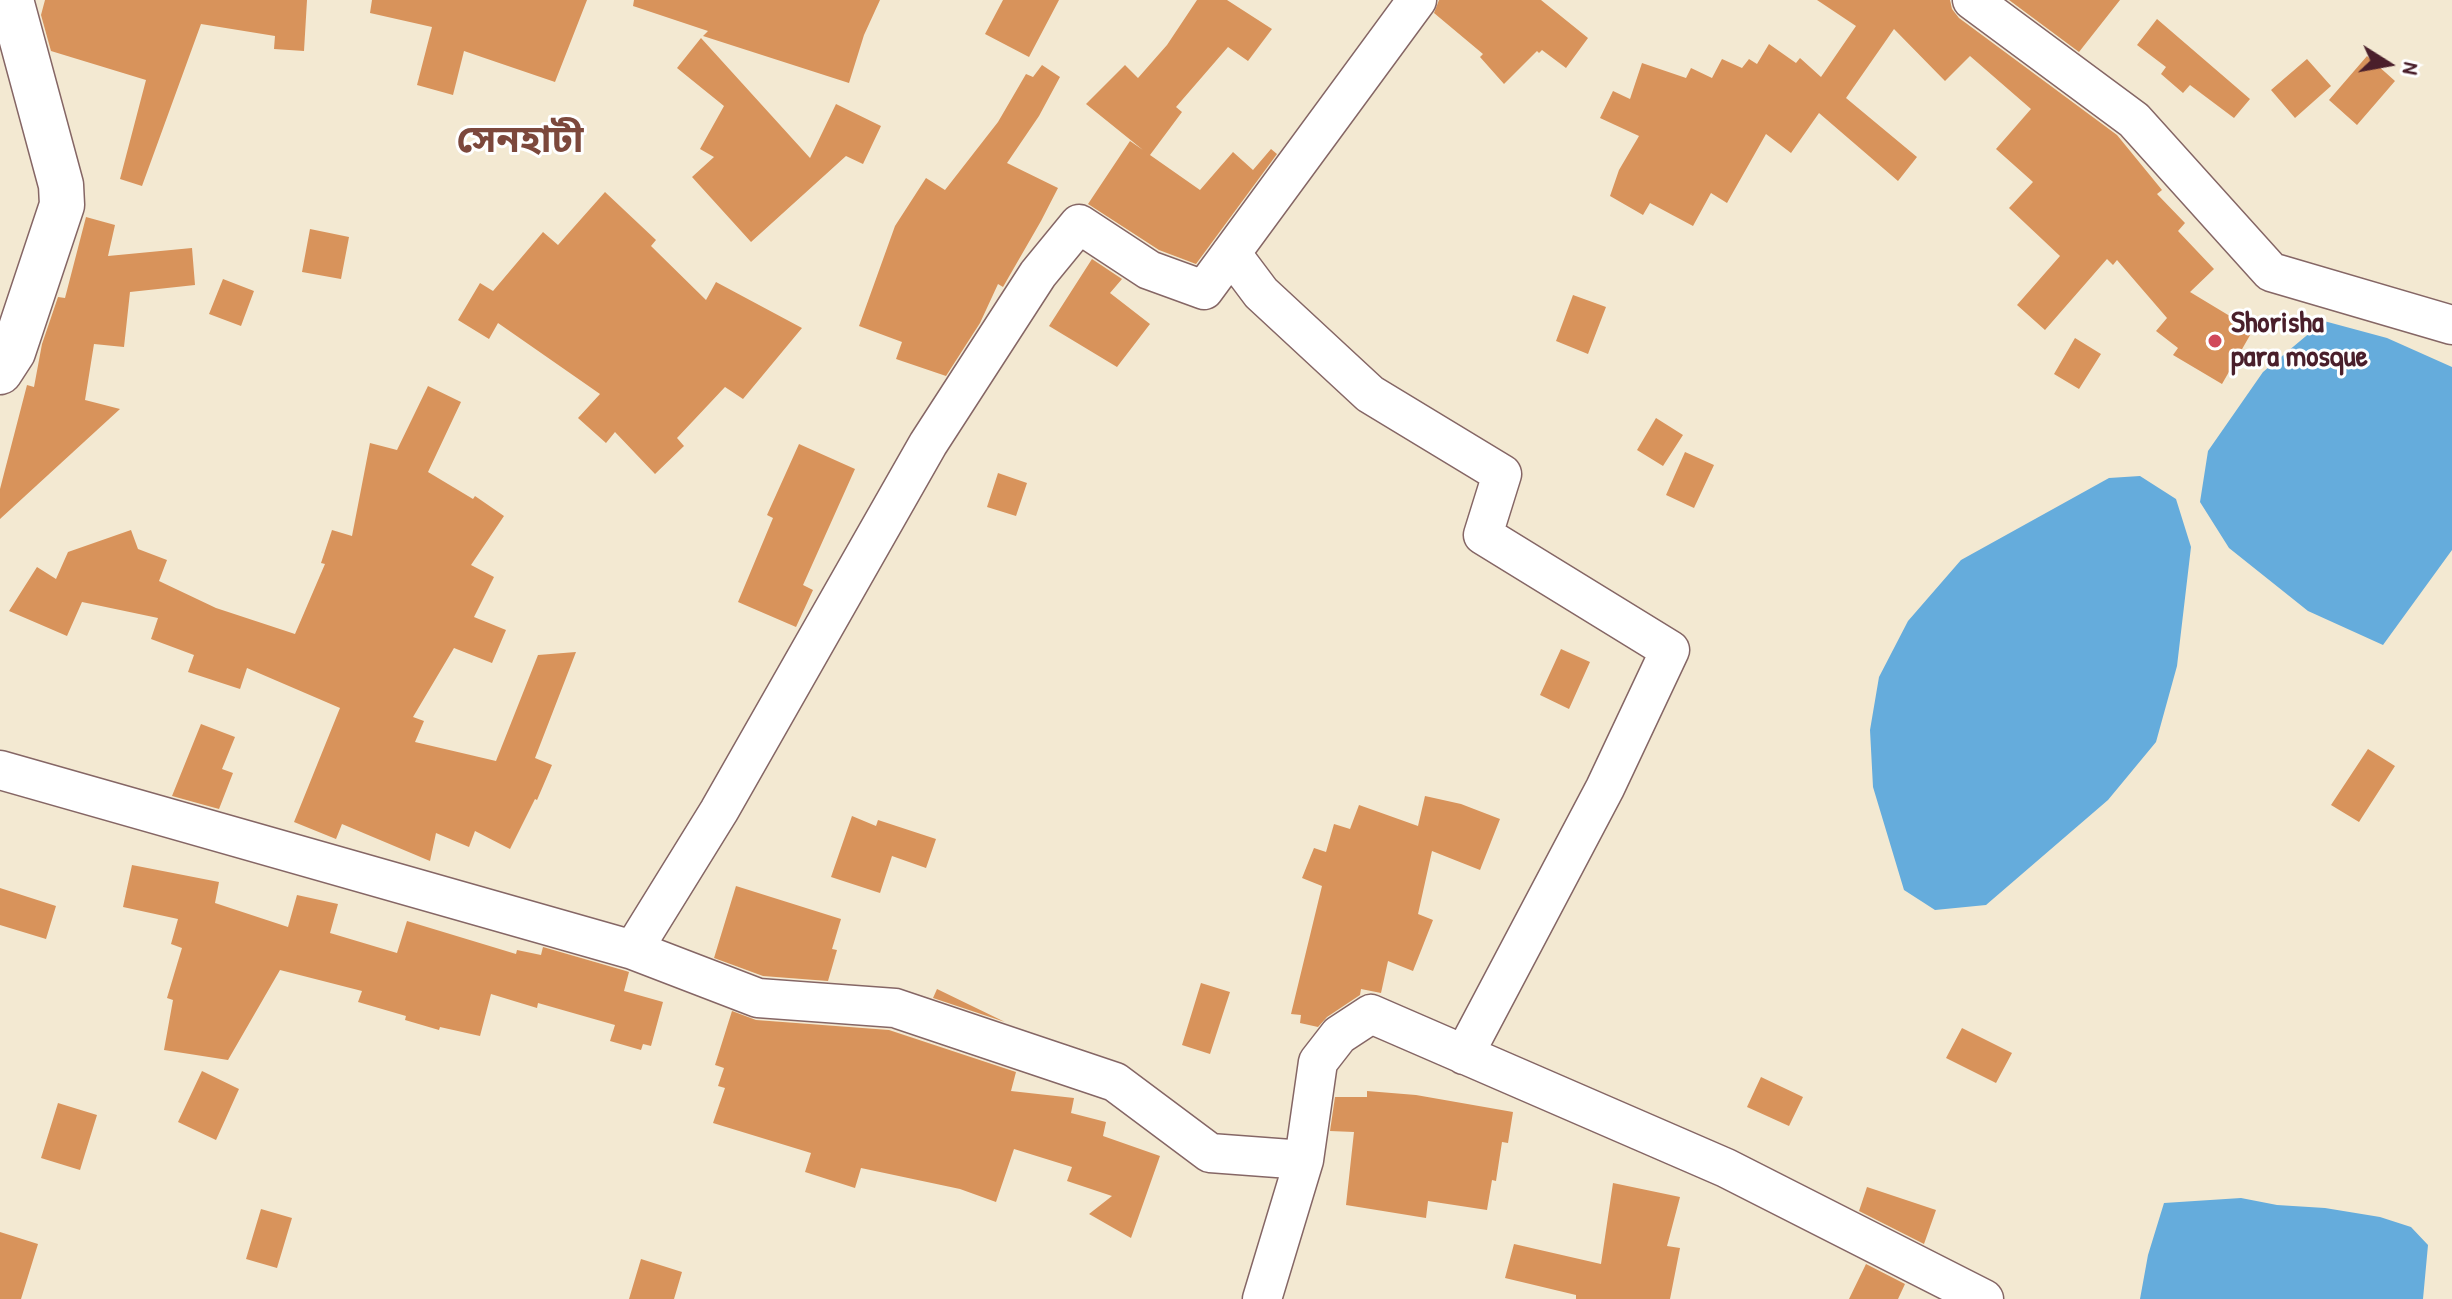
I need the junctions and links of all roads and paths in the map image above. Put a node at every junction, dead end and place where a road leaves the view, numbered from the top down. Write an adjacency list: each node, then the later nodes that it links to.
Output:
1 (11, 0): 6 (street)
2 (1417, 0): 4 (street)
3 (1972, 0): 5 (street)
4 (1231, 253): 8 (street); 9 (street)
5 (2452, 325)
6 (0, 372)
7 (0, 770): 8 (street)
8 (633, 950): 10 (street)
9 (1464, 1055): 10 (street); 12 (street)
10 (1304, 1160): 11 (street)
11 (1262, 1299)
12 (1984, 1299)

